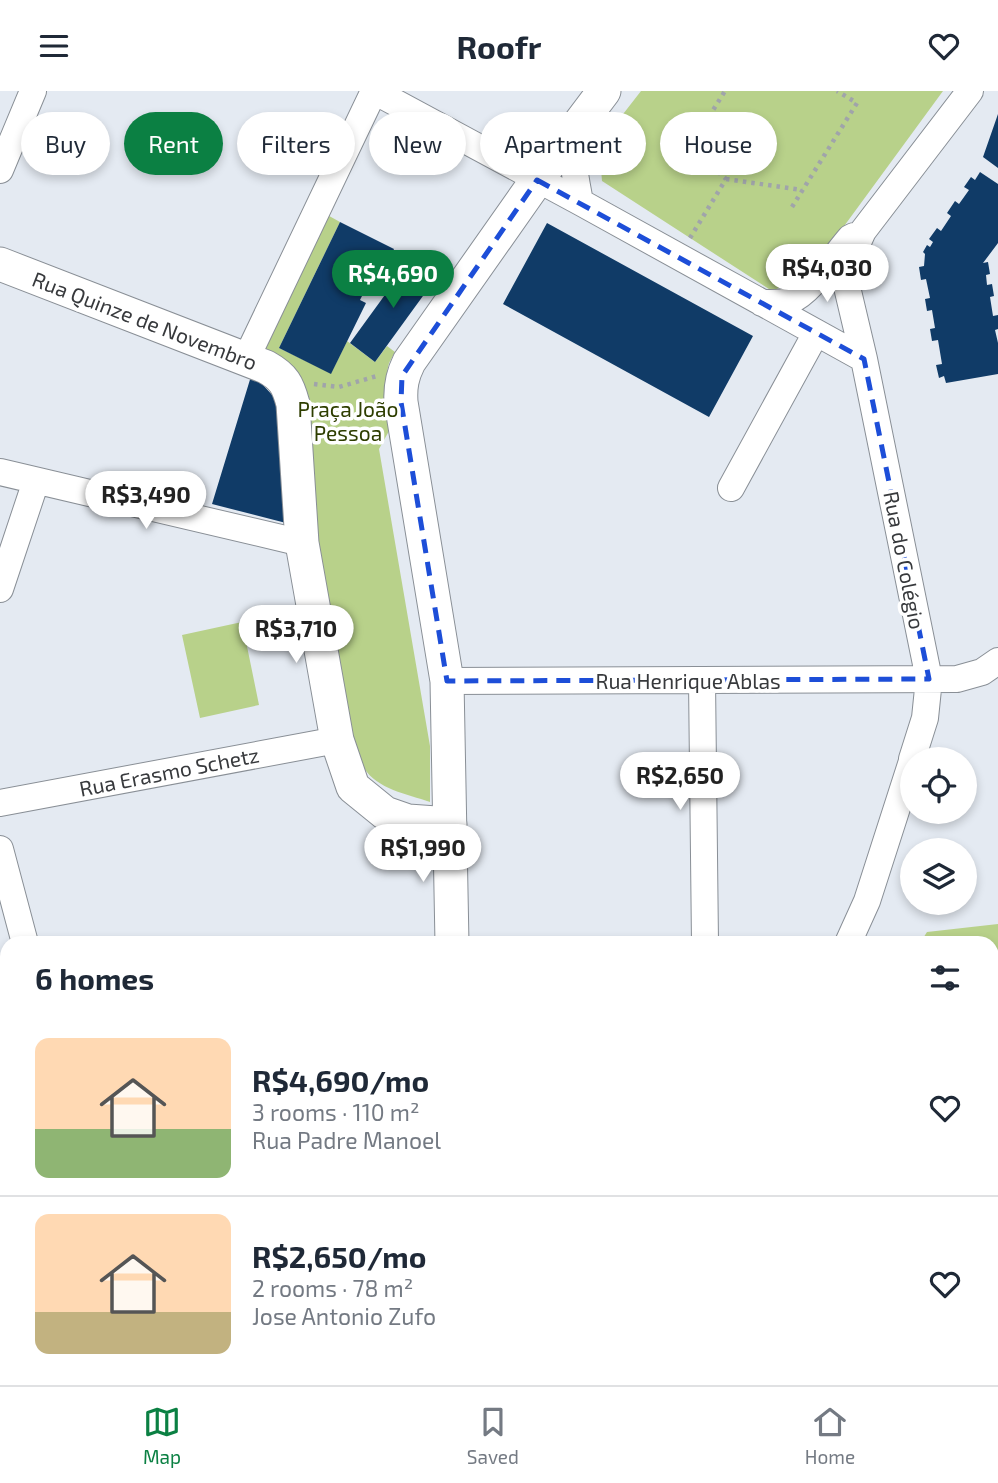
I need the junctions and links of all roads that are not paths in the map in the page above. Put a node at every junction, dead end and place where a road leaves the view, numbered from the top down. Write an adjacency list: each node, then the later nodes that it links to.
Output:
1 (33, 91): 6 (street)
2 (374, 91): 9 (street); 15 (street)
3 (604, 91): 5 (main road)
4 (970, 91): 11 (street)
5 (587, 112)
6 (0, 170)
7 (541, 175): 9 (main road)
8 (574, 175): 10 (street)
9 (537, 180): 10 (street); 25 (main road)
10 (580, 202): 13 (street)
11 (863, 231): 13 (street); 16 (street, Rua do Colégio)
12 (0, 264): 15 (main road, Rua Quinze de Novembro)
13 (762, 303): 14 (street)
14 (817, 333): 16 (street); 19 (street)
15 (246, 359): 20 (main road, Rua Quinze de Novembro)
16 (864, 359): 23 (street, Rua do Colégio)
17 (0, 472): 18 (street)
18 (36, 481): 20 (street); 21 (street)
19 (732, 488)
20 (302, 543): 26 (main road)
21 (0, 589)
22 (998, 661): 23 (street, Rua Henrique Ablas)
23 (929, 679): 24 (street, Rua Henrique Ablas); 27 (street, Rua do Colégio)
24 (702, 680): 25 (street, Rua Henrique Ablas); 34 (street)
25 (447, 681): 30 (main road)
26 (337, 740): 29 (street, Rua Erasmo Schetz); 30 (main road)
27 (916, 747)
28 (900, 798): 35 (street, Rua do Colégio)
29 (0, 803)
30 (450, 824): 33 (main road)
31 (0, 849): 32 (street)
32 (23, 936)
33 (452, 936)
34 (705, 936)
35 (851, 936)

